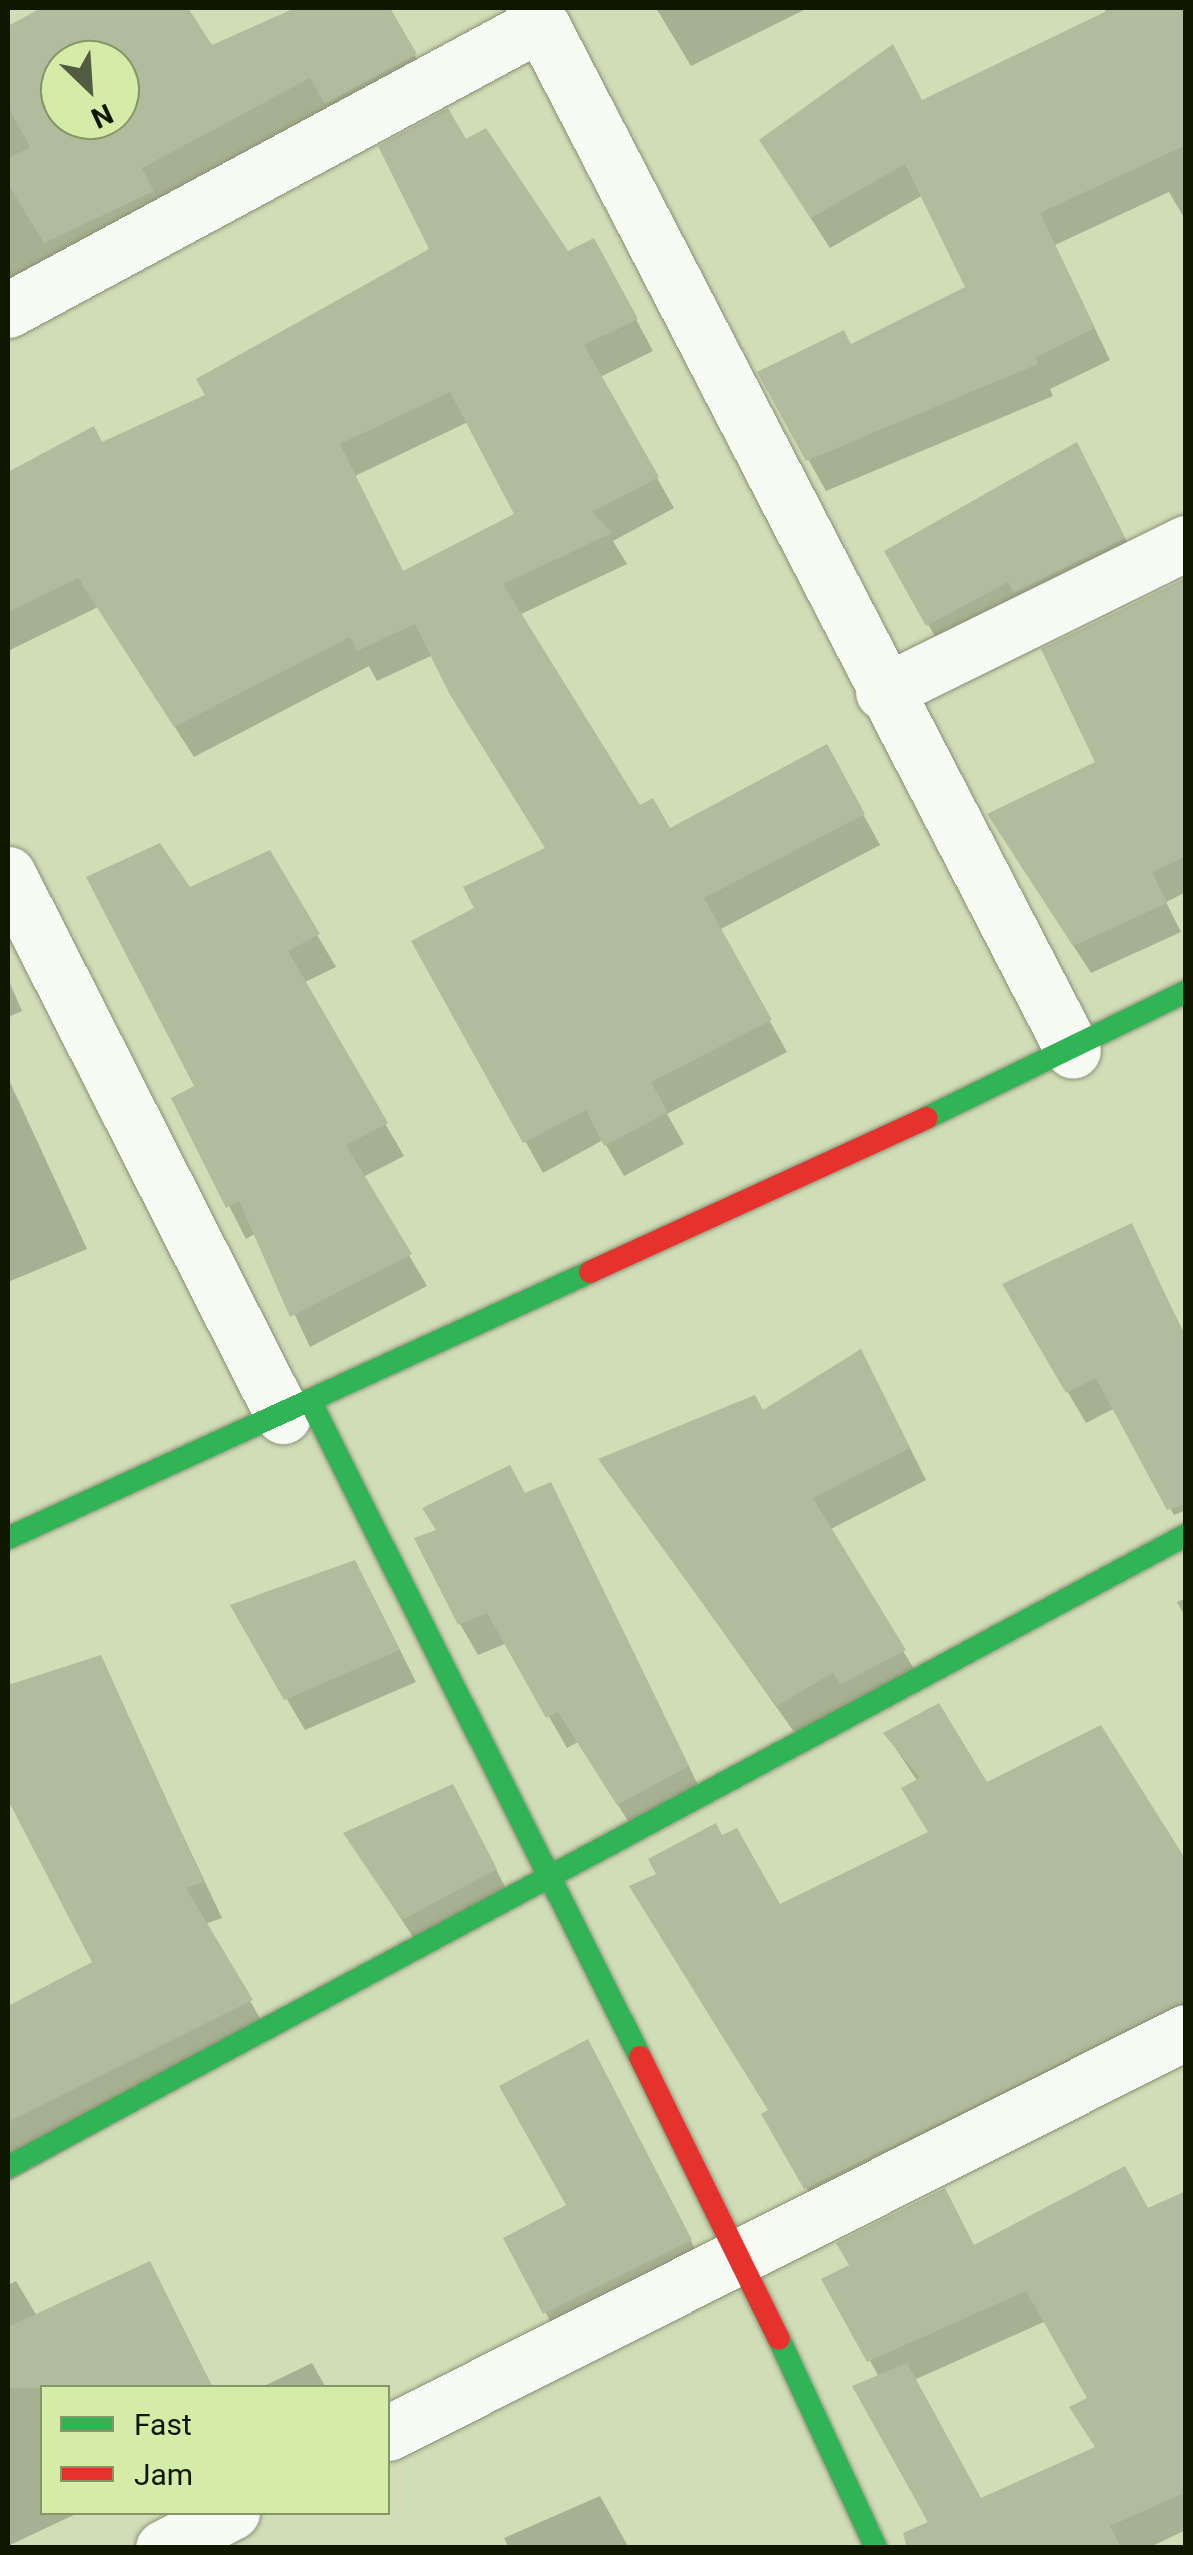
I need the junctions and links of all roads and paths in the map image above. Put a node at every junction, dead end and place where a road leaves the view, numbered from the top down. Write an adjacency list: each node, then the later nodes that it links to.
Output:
1 (537, 15): 2 (street); 4 (street)
2 (8, 310)
3 (1186, 543): 4 (street)
4 (883, 692): 7 (street)
5 (8, 874): 8 (street)
6 (1186, 992): 7 (street)
7 (1074, 1051): 8 (street)
8 (297, 1409): 10 (street); 11 (street)
9 (1186, 1535): 11 (street)
10 (8, 1538)
11 (551, 1879): 13 (street); 14 (street)
12 (1186, 2032): 14 (street)
13 (8, 2166)
14 (739, 2253): 15 (street); 18 (street)
15 (390, 2432)
16 (226, 2515): 17 (street)
17 (163, 2548)
18 (876, 2548)

